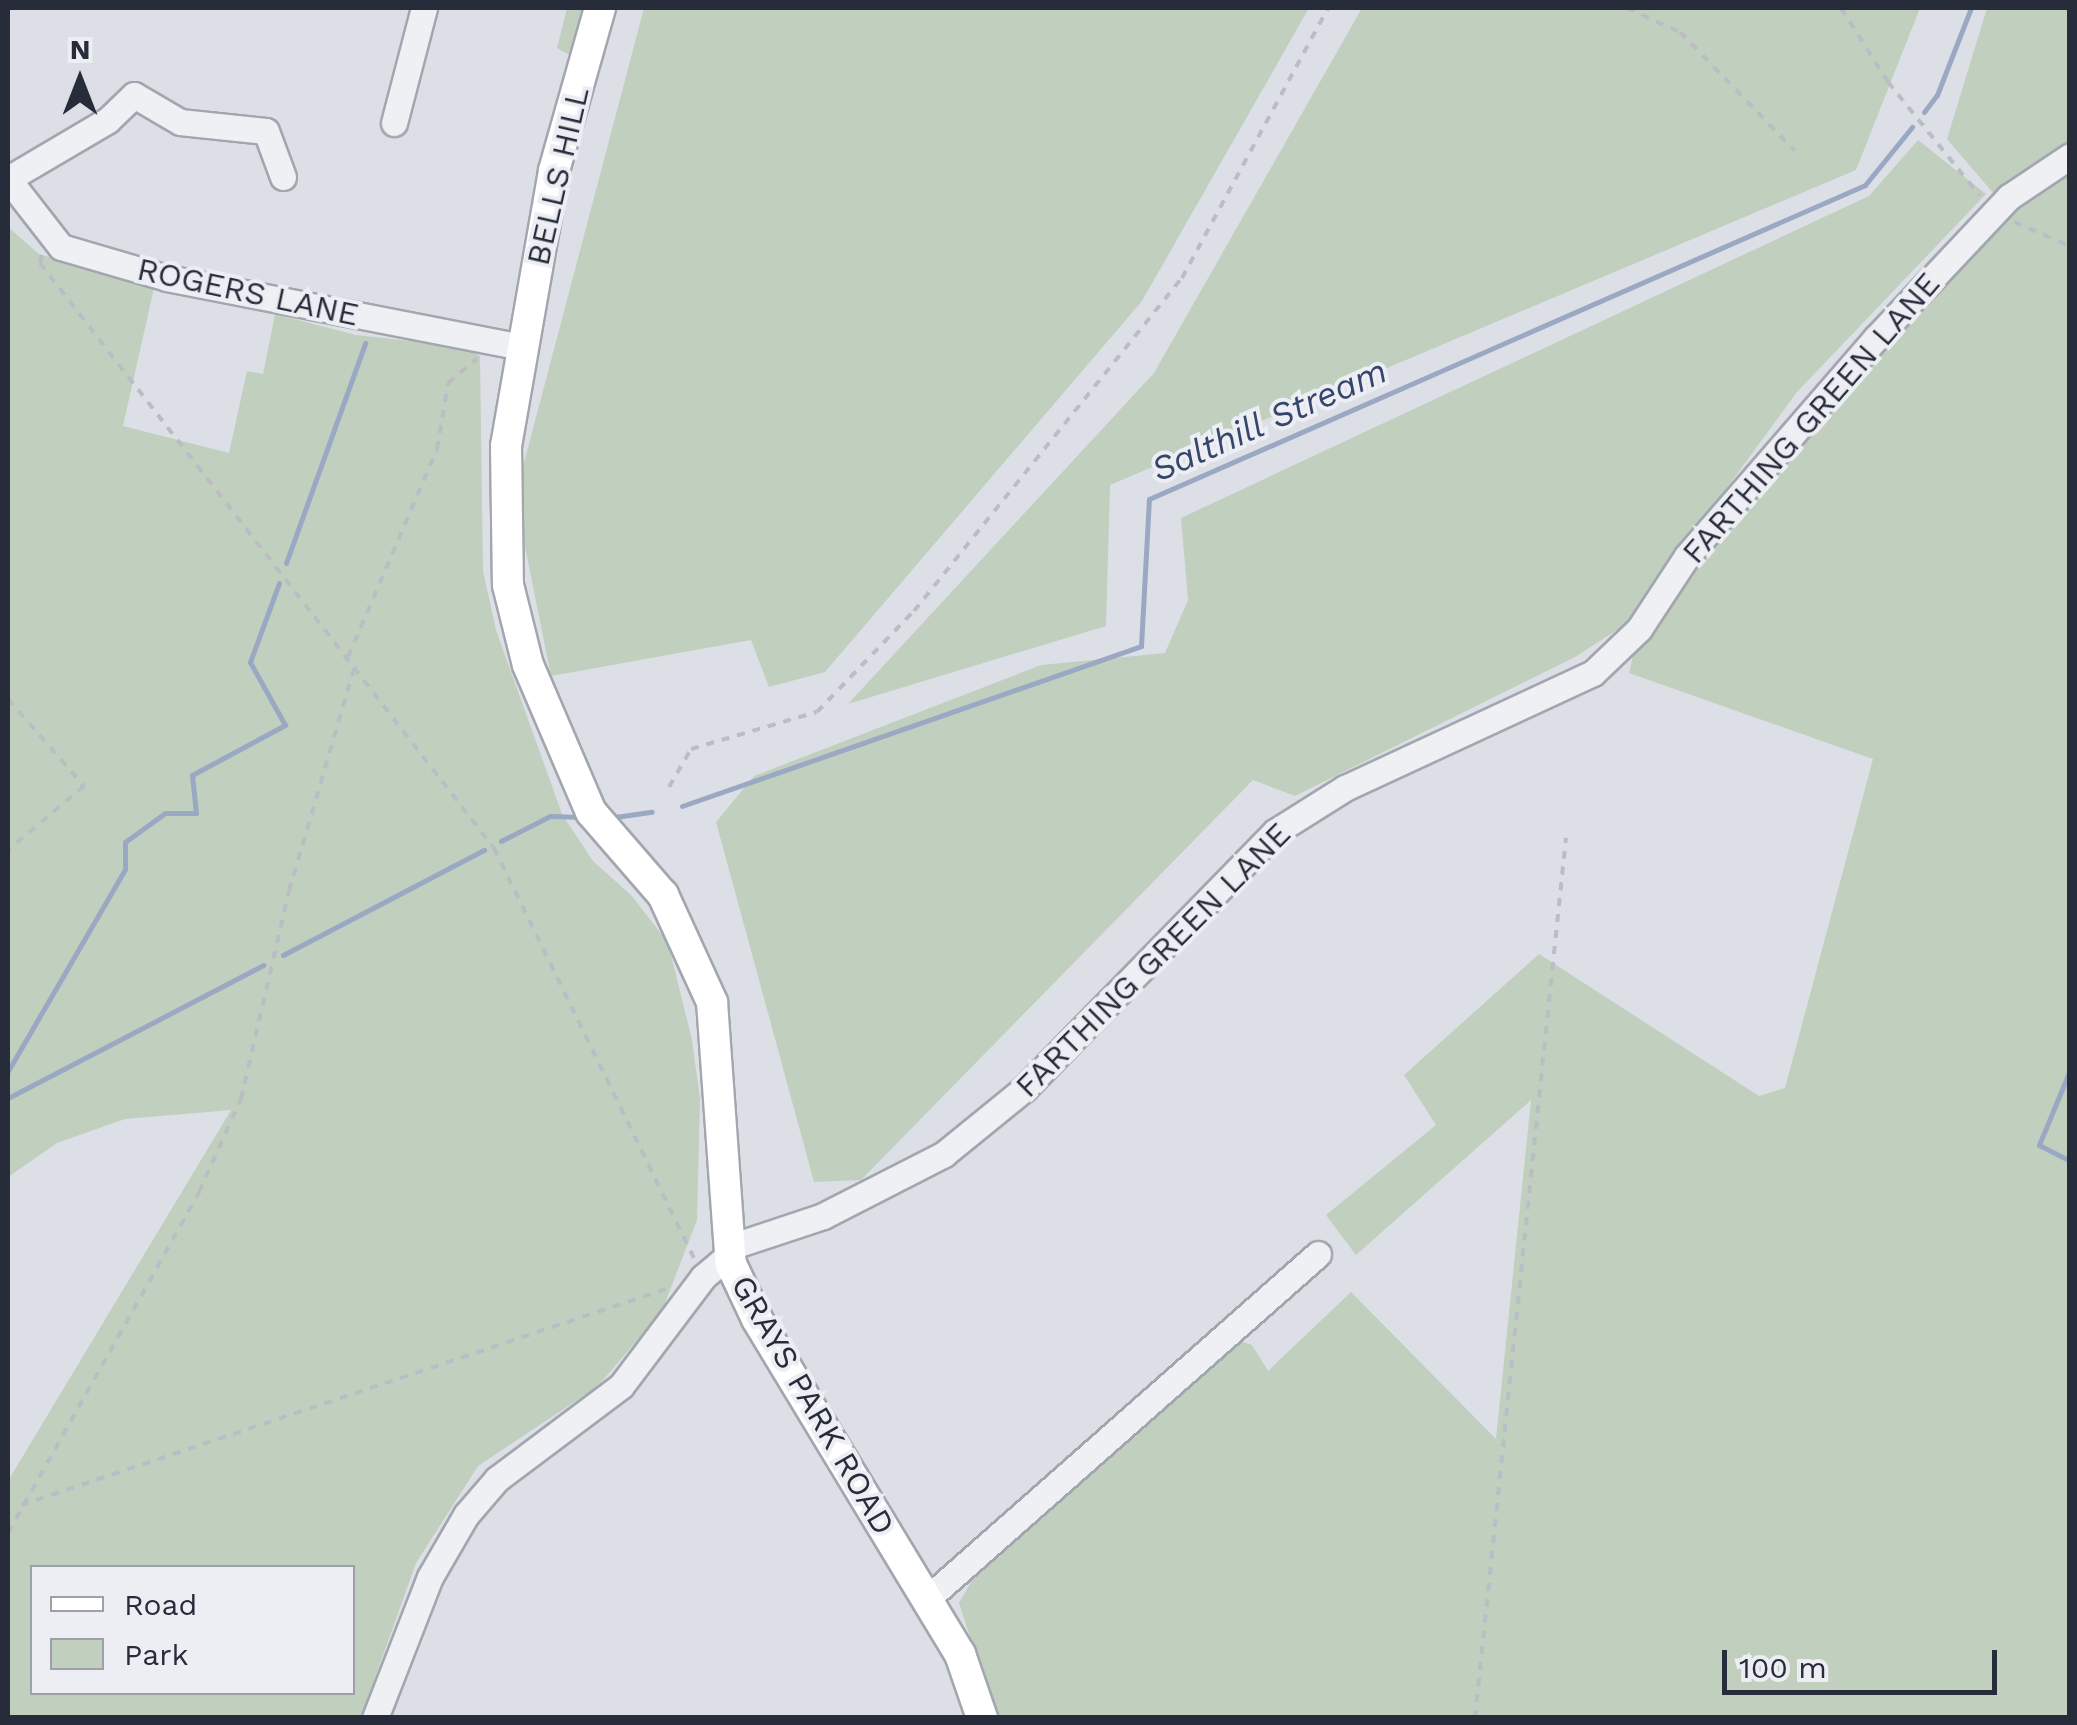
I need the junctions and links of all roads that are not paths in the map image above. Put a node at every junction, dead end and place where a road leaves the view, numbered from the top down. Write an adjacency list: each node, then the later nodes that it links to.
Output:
1 (424, 8): 3 (street)
2 (600, 8): 7 (main road, BELLS HILL)
3 (394, 123)
4 (2070, 156): 9 (street, FARTHING GREEN LANE)
5 (283, 177): 6 (street)
6 (8, 179): 7 (street, ROGERS LANE)
7 (508, 344): 9 (main road, GRAYS PARK ROAD)
8 (1318, 1254): 10 (street)
9 (731, 1256): 10 (main road, GRAYS PARK ROAD); 11 (street, FARTHING GREEN LANE)
10 (928, 1598): 12 (main road, GRAYS PARK ROAD)
11 (375, 1718)
12 (982, 1718)

